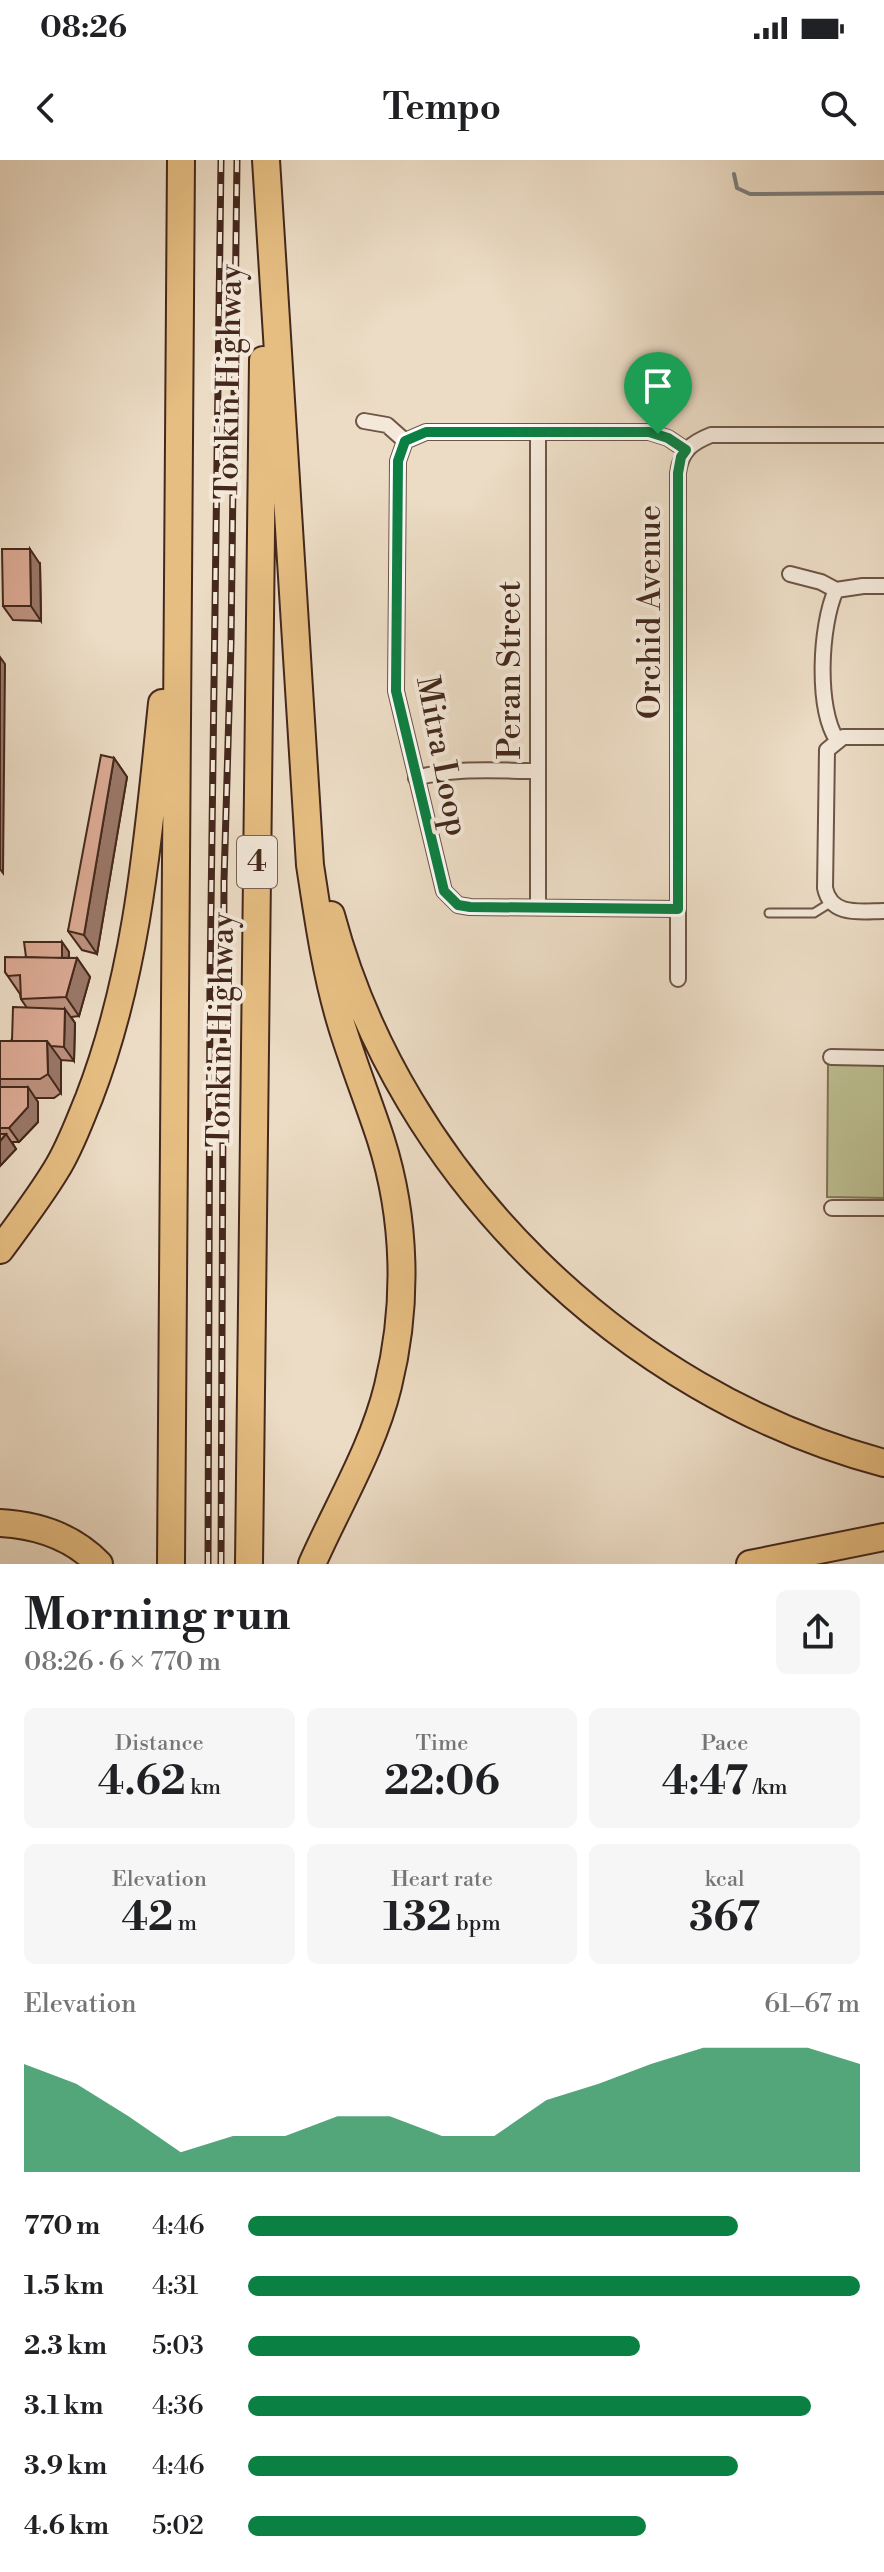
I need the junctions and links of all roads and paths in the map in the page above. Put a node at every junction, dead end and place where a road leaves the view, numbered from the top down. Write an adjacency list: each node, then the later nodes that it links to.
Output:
1 (180, 160): 26 (highway); 31 (highway, Tonkin Highway)
2 (266, 160): 14 (highway); 32 (highway, Tonkin Highway / 4)
3 (364, 421): 6 (street)
4 (538, 432): 6 (street); 7 (street); 13 (street, Peran Street)
5 (884, 435): 7 (street)
6 (405, 441): 15 (street, Mitra Loop)
7 (686, 450): 18 (street, Orchid Avenue)
8 (790, 574): 10 (street)
9 (884, 586): 10 (street)
10 (836, 590): 12 (street)
11 (884, 737): 12 (street)
12 (837, 740): 16 (street)
13 (538, 771): 15 (street); 17 (street, Peran Street)
14 (305, 778): 27 (highway); 33 (highway)
15 (416, 778): 17 (street, Mitra Loop)
16 (830, 903): 19 (street); 20 (lane)
17 (538, 908): 18 (street, Mitra Loop)
18 (678, 909): 21 (street, Orchid Avenue)
19 (884, 911)
20 (769, 913)
21 (678, 979)
22 (831, 1057): 23 (street)
23 (884, 1058)
24 (832, 1208): 25 (street)
25 (884, 1208)
26 (0, 1250)
27 (884, 1463)
28 (0, 1523): 30 (highway)
29 (884, 1537): 34 (highway)
30 (99, 1564)
31 (171, 1564)
32 (249, 1564)
33 (312, 1564)
34 (750, 1564)

